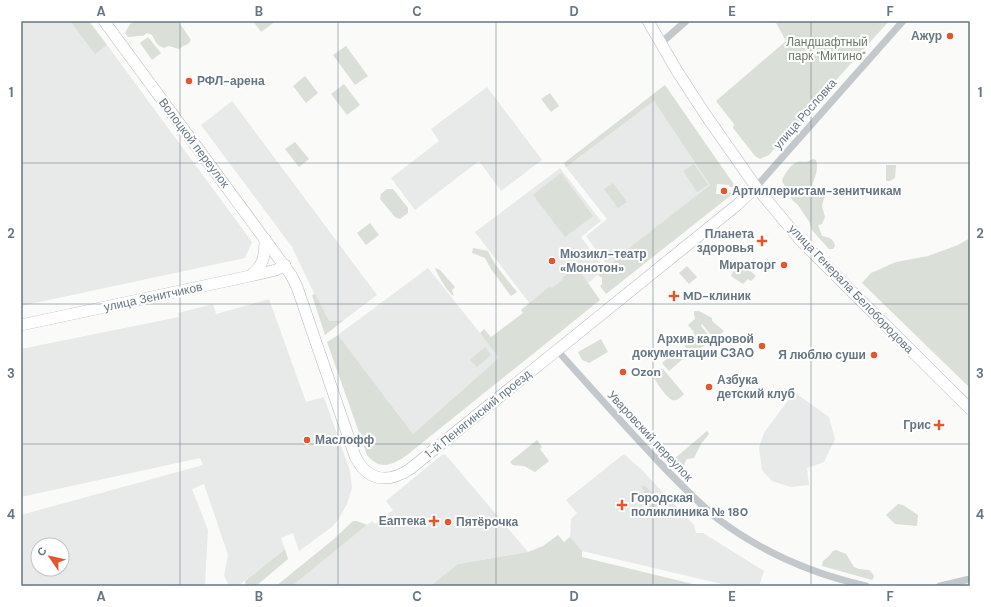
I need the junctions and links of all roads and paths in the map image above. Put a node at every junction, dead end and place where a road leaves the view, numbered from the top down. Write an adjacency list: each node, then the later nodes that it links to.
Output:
1 (104, 21): 7 (street, Волоцкой переулок)
2 (648, 21): 5 (street, улица Генерала Белобородова)
3 (686, 21): 5 (street)
4 (903, 21): 6 (street, улица Рословка)
5 (661, 43): 6 (street, улица Генерала Белобородова)
6 (756, 187): 11 (street, 1-й Пенягинский проезд); 12 (street, улица Генерала Белобородова)
7 (265, 239): 8 (street, Волоцкой переулок); 9 (street)
8 (285, 265): 9 (street, улица Зенитчиков); 11 (street, 1-й Пенягинский проезд)
9 (250, 276): 10 (street, улица Зенитчиков)
10 (21, 325)
11 (557, 350): 14 (street, Уваровский переулок)
12 (970, 409)
13 (970, 579): 15 (street)
14 (866, 586)
15 (940, 586)

